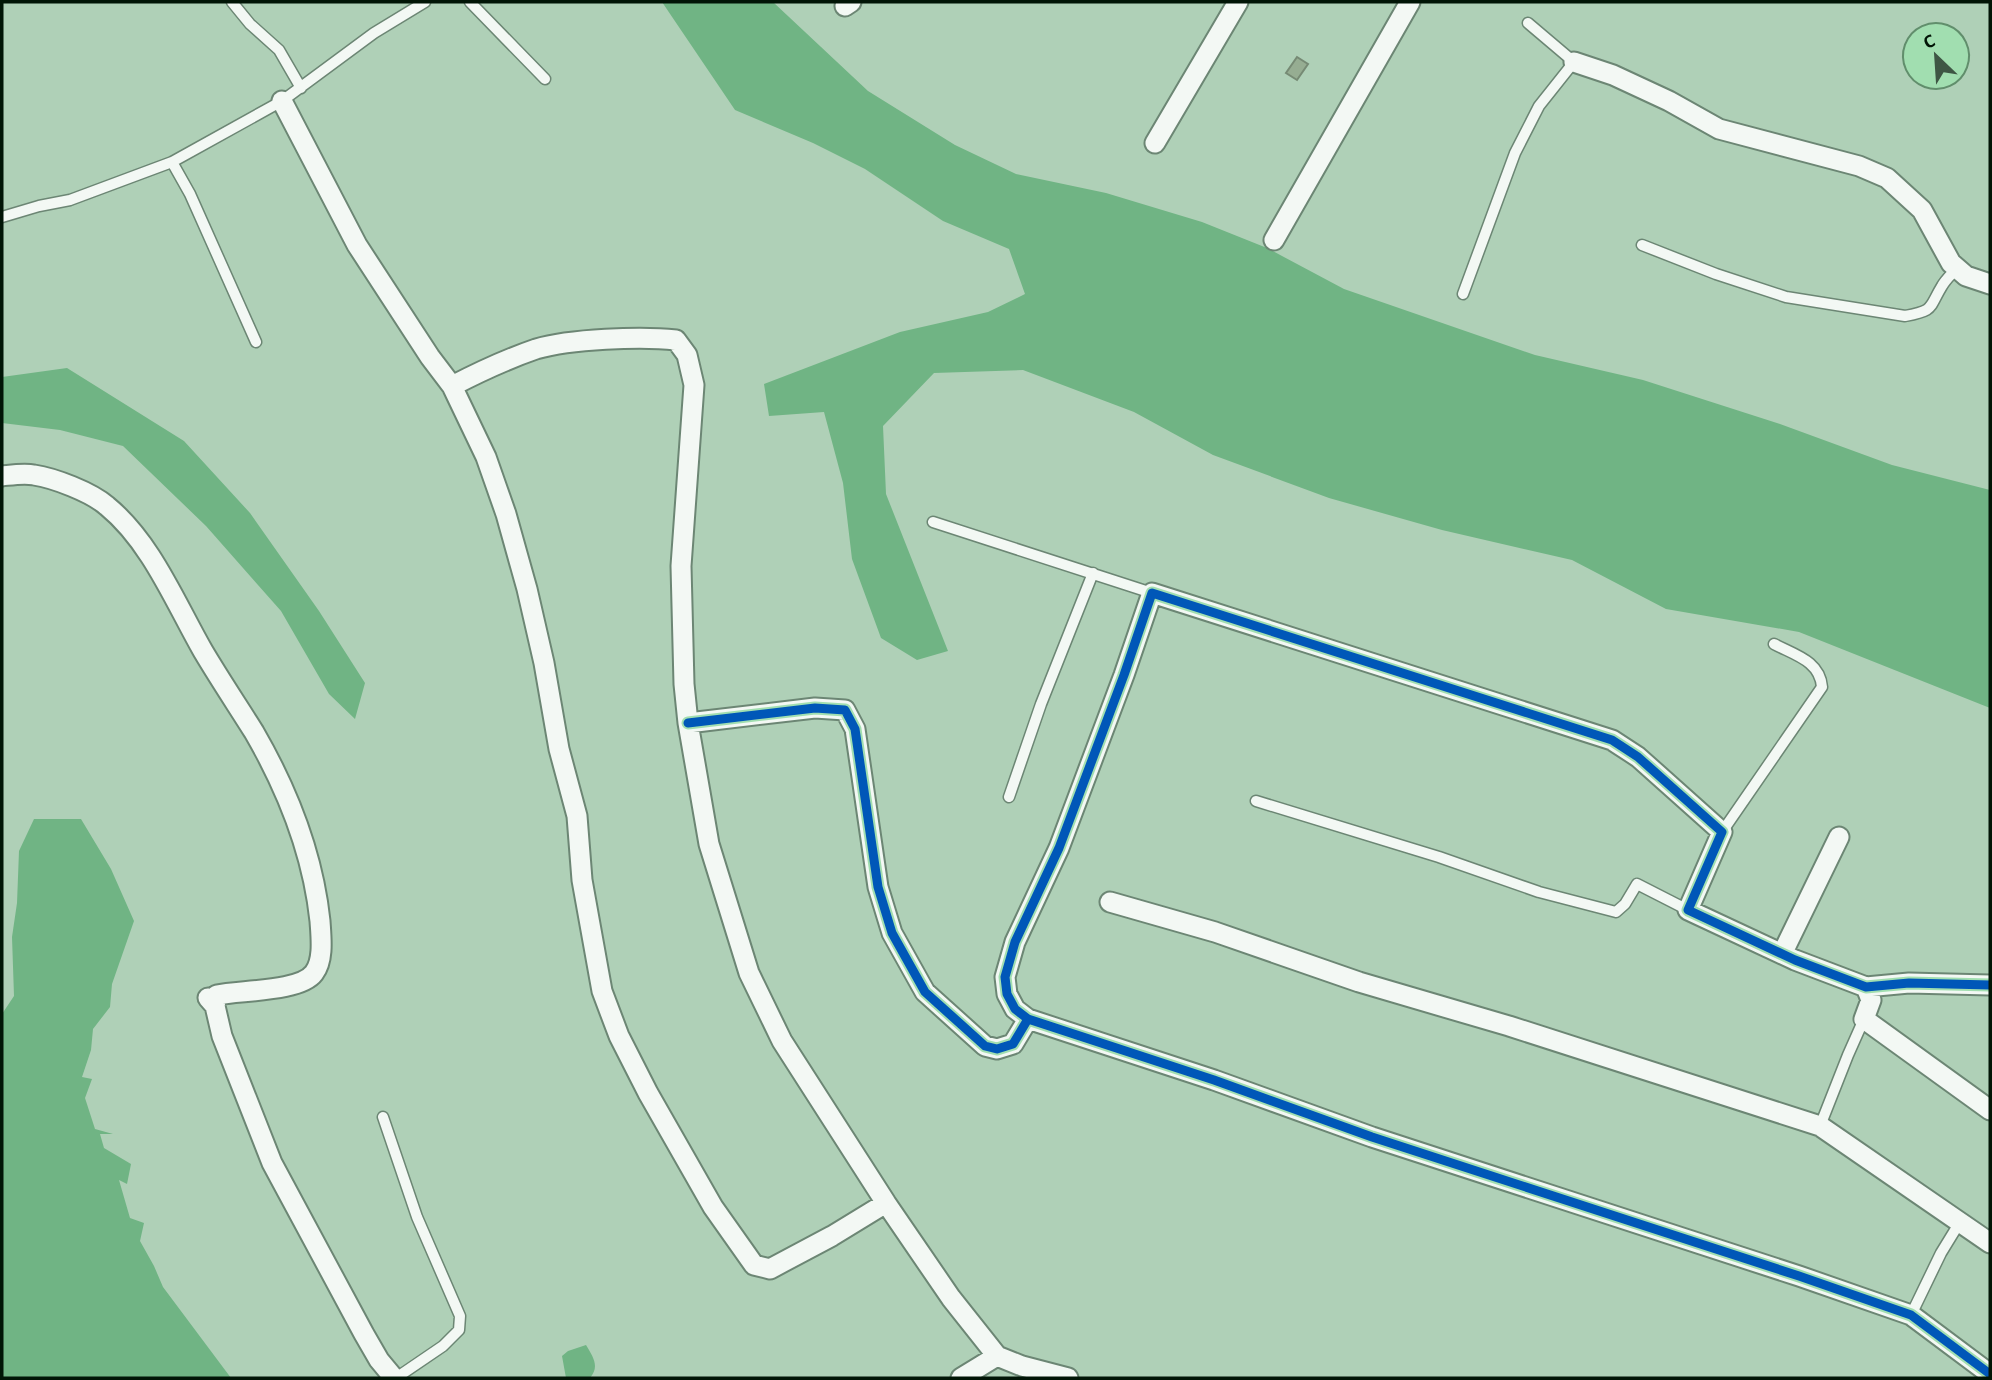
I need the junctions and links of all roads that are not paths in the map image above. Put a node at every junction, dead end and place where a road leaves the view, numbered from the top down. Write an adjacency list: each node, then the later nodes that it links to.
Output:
1 (232, 2): 9 (lane)
2 (425, 2): 9 (lane)
3 (470, 2): 8 (lane)
4 (1238, 2): 11 (street)
5 (1410, 2): 14 (street)
6 (1528, 23): 7 (lane)
7 (1574, 61): 16 (street); 18 (lane)
8 (545, 79)
9 (301, 88): 10 (lane)
10 (282, 101): 12 (lane); 20 (street)
11 (1155, 143)
12 (172, 162): 13 (lane); 19 (lane)
13 (2, 218)
14 (1275, 240)
15 (1642, 245): 16 (lane)
16 (1957, 268): 17 (street)
17 (1990, 284)
18 (1464, 294)
19 (256, 342)
20 (452, 386): 26 (street); 41 (street)
21 (2, 476): 47 (street)
22 (933, 522): 23 (lane)
23 (1093, 573): 24 (lane); 27 (lane)
24 (1152, 593): 29 (street); 36 (street)
25 (1774, 644): 29 (lane)
26 (688, 723): 36 (street); 41 (street)
27 (1009, 797)
28 (1255, 801): 32 (lane)
29 (1722, 832): 32 (street)
30 (1839, 837): 33 (street)
31 (1110, 902): 40 (street)
32 (1688, 910): 33 (street)
33 (1782, 954): 35 (street)
34 (1990, 985): 35 (street)
35 (1867, 987): 37 (street)
36 (1028, 1019): 44 (street)
37 (1864, 1019): 38 (street); 40 (lane)
38 (1990, 1110)
39 (383, 1117): 47 (lane)
40 (1820, 1126): 42 (street)
41 (886, 1203): 45 (street)
42 (1959, 1222): 43 (street); 44 (lane)
43 (1990, 1243)
44 (1911, 1315): 46 (street)
45 (997, 1356): 48 (street); 49 (street)
46 (1990, 1374)
47 (395, 1378)
48 (961, 1378)
49 (1068, 1378)

